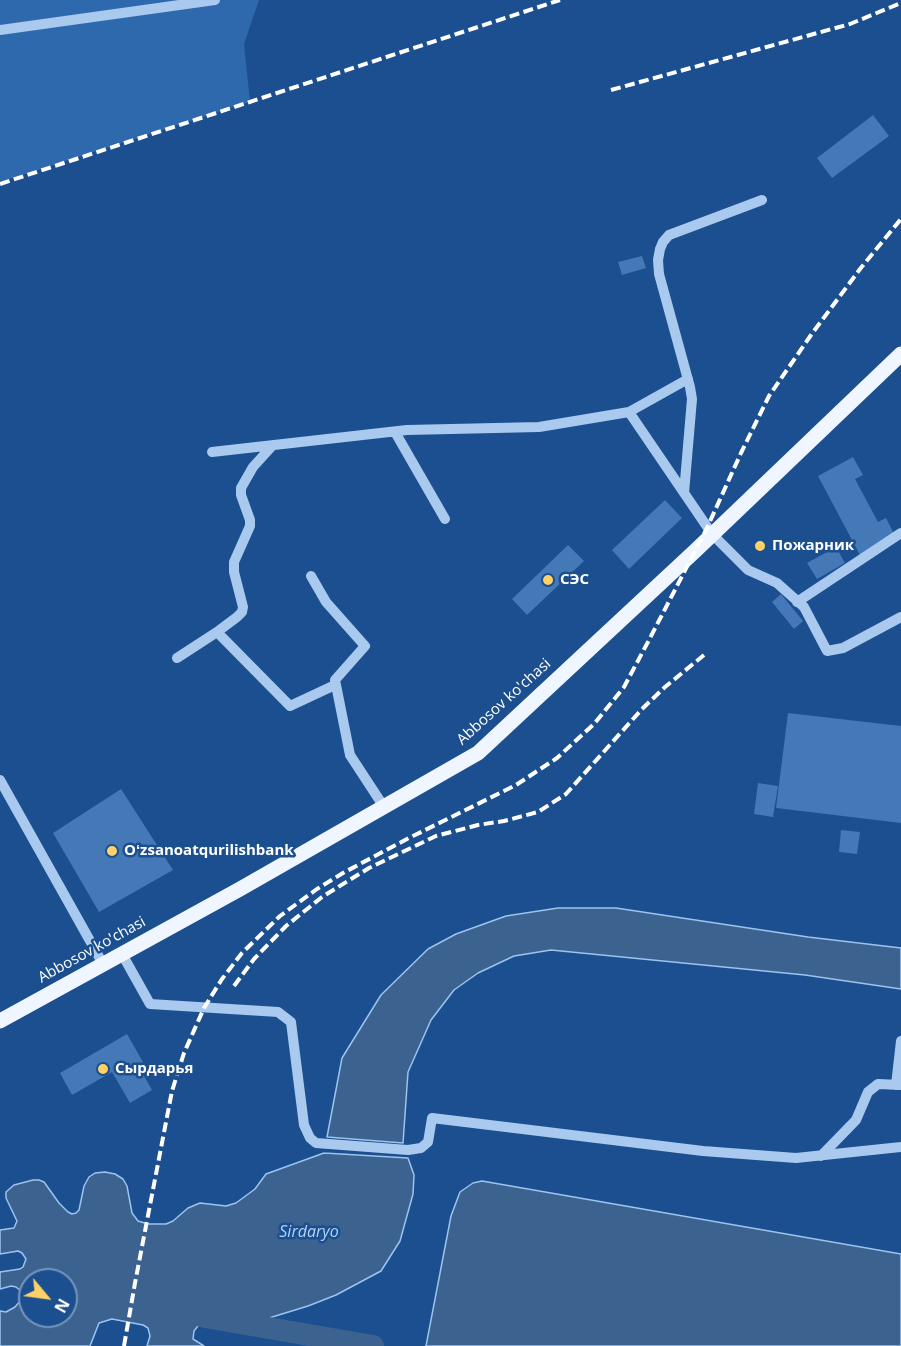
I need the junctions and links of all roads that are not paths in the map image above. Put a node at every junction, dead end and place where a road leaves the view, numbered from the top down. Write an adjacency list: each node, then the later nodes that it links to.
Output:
1 (215, 0): 2 (street)
2 (0, 30)
3 (762, 200): 5 (street)
4 (901, 354): 13 (main road, Abbosov ko'chasi)
5 (688, 380): 6 (street); 10 (street)
6 (629, 412): 7 (street); 10 (street)
7 (395, 432): 8 (street); 11 (street)
8 (273, 445): 9 (street); 17 (street)
9 (212, 452)
10 (684, 493): 13 (street)
11 (445, 519)
12 (901, 533): 15 (street)
13 (712, 534): 15 (street); 21 (main road, Abbosov ko'chasi)
14 (311, 576): 19 (street)
15 (797, 602): 16 (street)
16 (901, 617)
17 (217, 632): 18 (street); 19 (street)
18 (177, 658)
19 (335, 685): 21 (street)
20 (0, 780): 23 (street)
21 (384, 807): 22 (main road, Abbosov ko'chasi)
22 (122, 954): 23 (main road, Abbosov ko'chasi); 28 (street)
23 (103, 964): 24 (main road, Abbosov ko'chasi)
24 (0, 1021)
25 (901, 1041): 26 (street)
26 (899, 1085): 28 (street)
27 (901, 1147): 28 (street)
28 (821, 1156)

